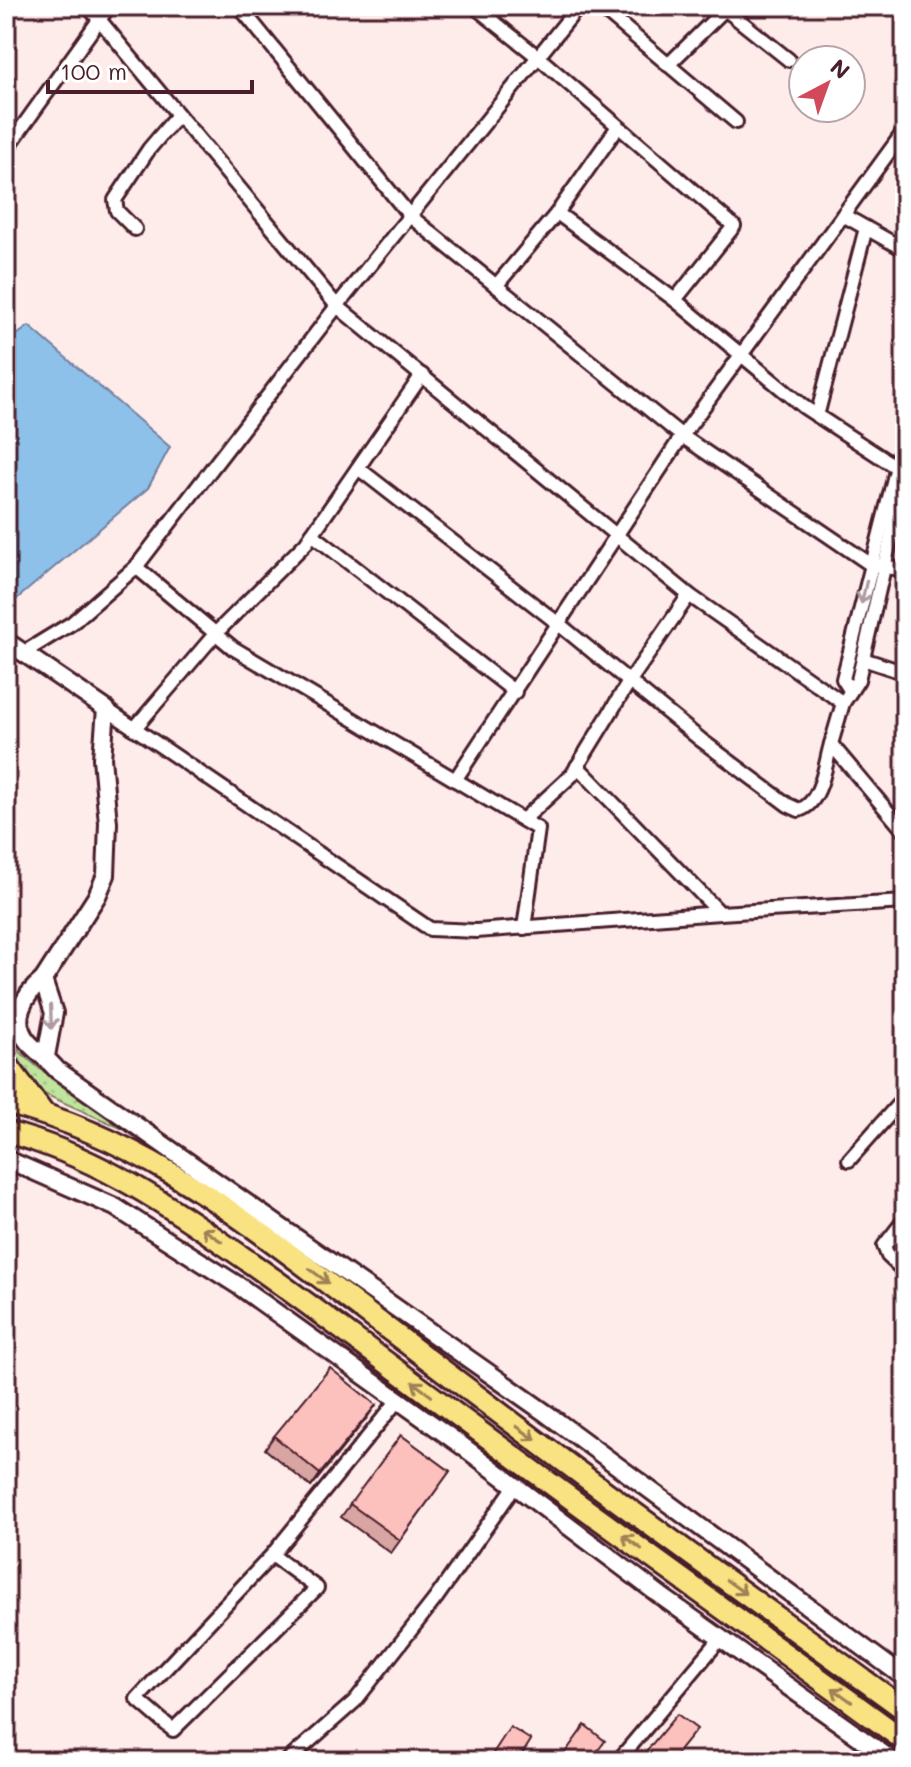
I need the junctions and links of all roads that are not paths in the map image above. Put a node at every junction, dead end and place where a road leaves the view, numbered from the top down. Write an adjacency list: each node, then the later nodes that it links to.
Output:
1 (88, 6): 7 (street)
2 (109, 6): 7 (street)
3 (474, 6): 8 (street)
4 (579, 6): 8 (street)
5 (599, 6): 10 (street)
6 (244, 8): 18 (street)
7 (99, 19): 11 (street); 15 (street)
8 (538, 57): 13 (street); 18 (street)
9 (787, 58): 10 (street)
10 (668, 65): 12 (street)
11 (178, 115): 20 (street); 24 (street)
12 (736, 122)
13 (617, 128): 16 (street); 23 (street)
14 (905, 130): 17 (street)
15 (6, 150)
16 (557, 213): 22 (street); 23 (street)
17 (843, 215): 19 (street); 25 (street)
18 (410, 216): 22 (street); 24 (street)
19 (866, 228): 21 (street); 27 (street)
20 (135, 229)
21 (905, 250)
22 (496, 286): 29 (street)
23 (675, 300): 25 (street)
24 (337, 306): 26 (street); 36 (street)
25 (741, 355): 27 (street); 29 (street)
26 (422, 375): 30 (street); 33 (street)
27 (817, 416): 31 (street)
28 (905, 435): 31 (street)
29 (682, 436): 33 (street); 34 (street)
30 (358, 468): 32 (street); 39 (street)
31 (902, 473): 34 (street); 35 (street)
32 (312, 534): 40 (street); 47 (street)
33 (616, 535): 38 (street); 39 (street)
34 (870, 564): 35 (street); 46 (street, one-way to 46)
35 (885, 565): 37 (street); 43 (street)
36 (136, 567): 40 (street); 42 (street)
37 (905, 570)
38 (689, 595): 45 (street); 48 (street)
39 (560, 625): 45 (street); 47 (street)
40 (216, 633): 50 (street); 53 (street)
41 (6, 641): 42 (street)
42 (23, 653): 49 (street)
43 (863, 659): 44 (street); 46 (street)
44 (905, 673)
45 (629, 682): 51 (street); 52 (street)
46 (850, 690): 48 (street)
47 (515, 692): 53 (street)
48 (843, 703): 51 (street)
49 (106, 709): 50 (street); 59 (street)
50 (134, 729): 58 (street)
51 (831, 744): 55 (street)
52 (577, 766): 54 (street); 57 (street)
53 (455, 780): 54 (street)
54 (523, 820): 58 (street)
55 (905, 832)
56 (905, 902): 57 (street)
57 (720, 913): 58 (street)
58 (524, 928)
59 (43, 980): 60 (street, one-way to 60); 60 (street)
60 (46, 1056): 74 (street)
61 (6, 1063): 64 (highway)
62 (905, 1097): 67 (street)
63 (6, 1103): 64 (highway)
64 (43, 1113): 75 (highway, one-way to 75)
65 (6, 1132): 76 (highway, one-way to 65)
66 (6, 1159): 70 (street)
67 (849, 1160)
68 (905, 1219): 69 (street)
69 (905, 1272)
70 (398, 1400): 71 (street); 72 (street)
71 (515, 1486): 73 (street); 77 (street)
72 (272, 1555): 72 (street)
73 (721, 1638): 78 (street); 79 (street)
74 (905, 1678)
75 (905, 1710)
76 (905, 1741)
77 (287, 1761)
78 (618, 1761)
79 (893, 1761)

